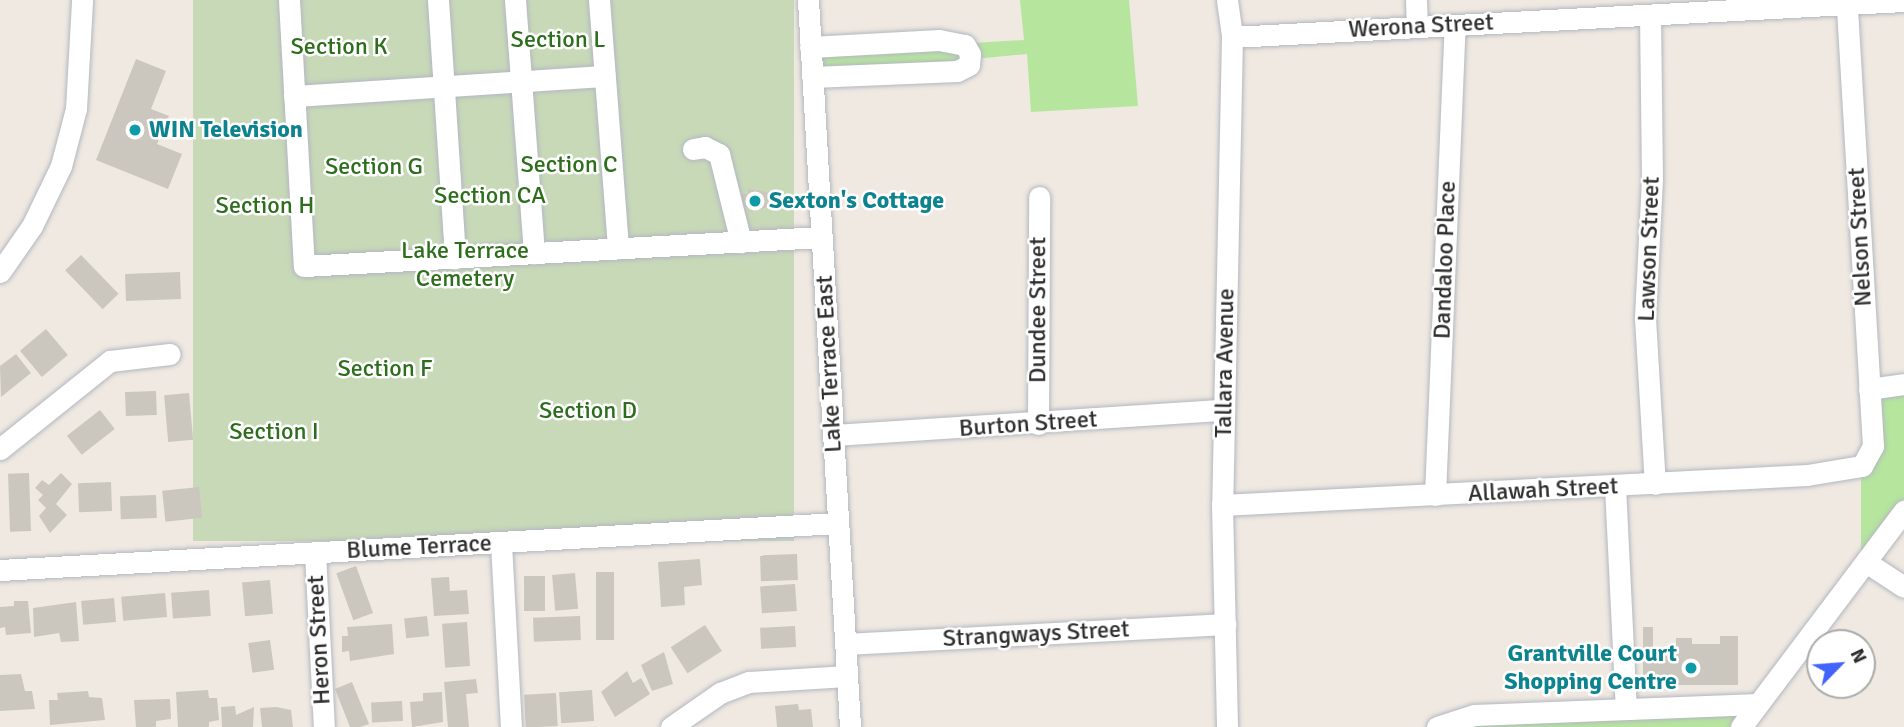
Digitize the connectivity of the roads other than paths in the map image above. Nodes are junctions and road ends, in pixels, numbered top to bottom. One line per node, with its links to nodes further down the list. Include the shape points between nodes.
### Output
1 (82, 0): 29 (street, via 76,109 61,166 32,226)
2 (289, 0): 21 (street)
3 (438, 0): 20 (street)
4 (514, 0): 19 (street)
5 (599, 0): 17 (street)
6 (807, 0): 16 (street, Lake Terrace East)
7 (1227, 0): 15 (street, Tallara Avenue)
8 (1416, 0): 14 (street)
9 (1904, 1): 10 (street, Werona Street)
10 (1847, 4): 12 (street, Werona Street); 32 (street, Nelson Street)
11 (1616, 7): 12 (street, Werona Street); 13 (street, Werona Street)
12 (1650, 15): 38 (street, Lawson Street, via 1652,179 1645,318)
13 (1455, 25): 14 (street, Werona Street); 40 (street, Dandaloo Place)
14 (1417, 27): 15 (street, Werona Street)
15 (1231, 37): 33 (street, Tallara Avenue)
16 (810, 47): 18 (street, Lake Terrace East); 18 (street, via 939,40 965,45 970,54 969,65 957,71)
17 (604, 76): 19 (street); 26 (street)
18 (812, 77): 24 (street, Lake Terrace East)
19 (521, 82): 20 (street); 27 (street)
20 (444, 86): 21 (street); 28 (street)
21 (294, 96): 28 (street, via 304,266)
22 (693, 149): 25 (street, via 705,147 719,154)
23 (1039, 197): 34 (street, Dundee Street)
24 (821, 237): 25 (street); 35 (street, Lake Terrace East)
25 (741, 242): 26 (street)
26 (618, 248): 27 (street)
27 (534, 253): 28 (street)
28 (455, 258)
29 (0, 272)
30 (170, 354): 36 (street, via 110,361)
31 (1904, 384): 32 (street)
32 (1869, 389): 37 (street, Nelson Street, via 1873,446)
33 (1224, 410): 34 (street, Burton Street); 41 (street, Tallara Avenue)
34 (1038, 424): 35 (street, Burton Street)
35 (833, 436): 43 (street, Lake Terrace East)
36 (0, 449)
37 (1862, 467): 38 (street, Allawah Street, via 1841,473)
38 (1655, 484): 39 (street, Allawah Street)
39 (1615, 486): 40 (street, Allawah Street); 53 (street)
40 (1435, 495): 41 (street, Allawah Street)
41 (1222, 505): 49 (street, Tallara Avenue)
42 (1904, 511): 46 (street)
43 (838, 523): 44 (street, Blume Terrace); 50 (street, Lake Terrace East)
44 (501, 543): 45 (street, Blume Terrace); 55 (street)
45 (315, 552): 47 (street, Blume Terrace); 54 (street, Heron Street)
46 (1866, 562): 48 (street); 52 (street)
47 (0, 570)
48 (1904, 587)
49 (1225, 624): 50 (street, Strangways Street); 58 (street, Tallara Avenue)
50 (846, 645): 51 (street, Lake Terrace East)
51 (847, 676): 56 (street, via 749,682 720,693); 57 (street, Lake Terrace East)
52 (1758, 704): 53 (street); 60 (street)
53 (1626, 708): 59 (street, via 1474,715)
54 (324, 727)
55 (511, 727)
56 (671, 727)
57 (850, 727)
58 (1227, 727)
59 (1437, 727)
60 (1741, 727)

